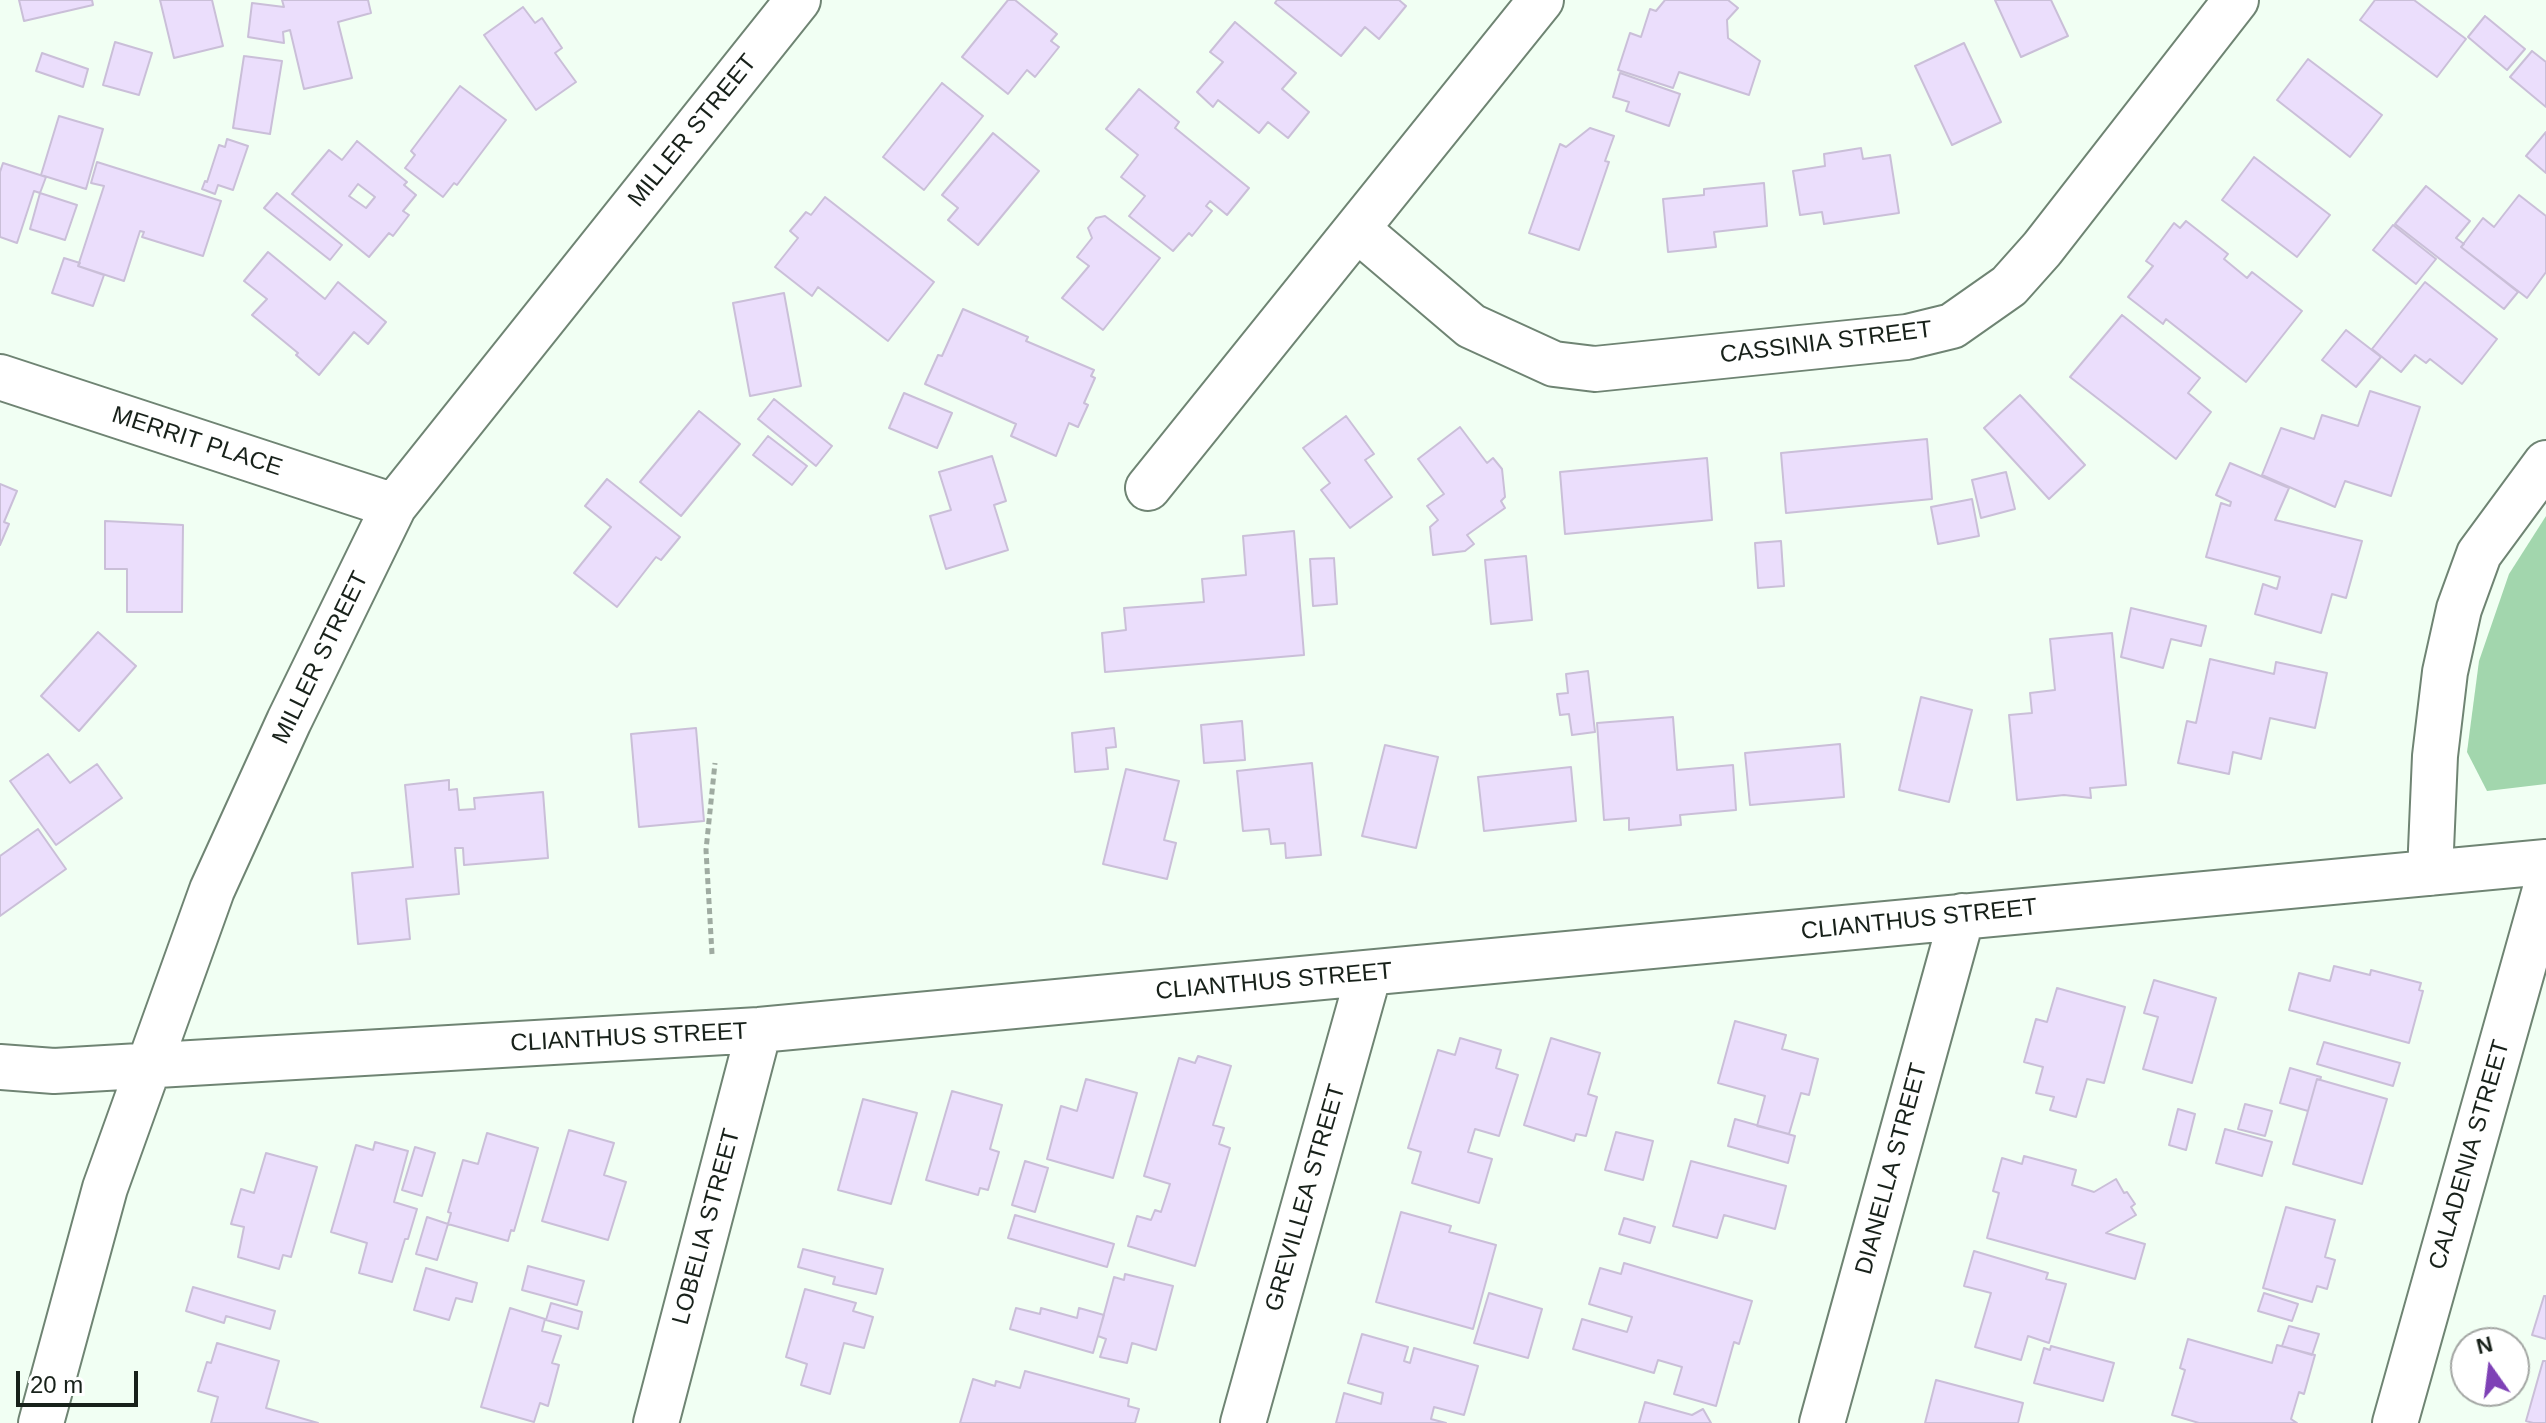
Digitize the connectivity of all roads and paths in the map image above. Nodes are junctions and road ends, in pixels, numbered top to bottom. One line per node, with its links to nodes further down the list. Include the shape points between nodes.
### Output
1 (798, 0): 8 (street, MILLER STREET)
2 (1541, 0): 4 (street)
3 (2236, 0): 4 (street, CASSINIA STREET, via 2042,249 2009,286 1952,326 1907,337 1595,369 1554,364 1471,326)
4 (1357, 229): 7 (street)
5 (0, 377): 8 (street, MERRIT PLACE)
6 (2546, 463): 11 (street, via 2479,554 2459,609 2435,756)
7 (1148, 488)
8 (394, 506): 17 (street, MILLER STREET, via 212,890)
9 (715, 763): 14 (path, via 706,850)
10 (2546, 862): 11 (street, CLIANTHUS STREET)
11 (2430, 873): 13 (street, CLIANTHUS STREET)
12 (2546, 886): 23 (street, CALADENIA STREET)
13 (1962, 916): 15 (street, CLIANTHUS STREET); 22 (street, DIANELLA STREET)
14 (712, 954)
15 (1369, 973): 16 (street, CLIANTHUS STREET); 21 (street, GREVILLEA STREET)
16 (759, 1030): 17 (street, CLIANTHUS STREET); 20 (street, LOBELIA STREET)
17 (149, 1065): 18 (street, CLIANTHUS STREET, via 54,1071); 19 (street, MILLER STREET, via 105,1188)
18 (0, 1067)
19 (41, 1423)
20 (656, 1423)
21 (1243, 1423)
22 (1822, 1423)
23 (2395, 1423)

